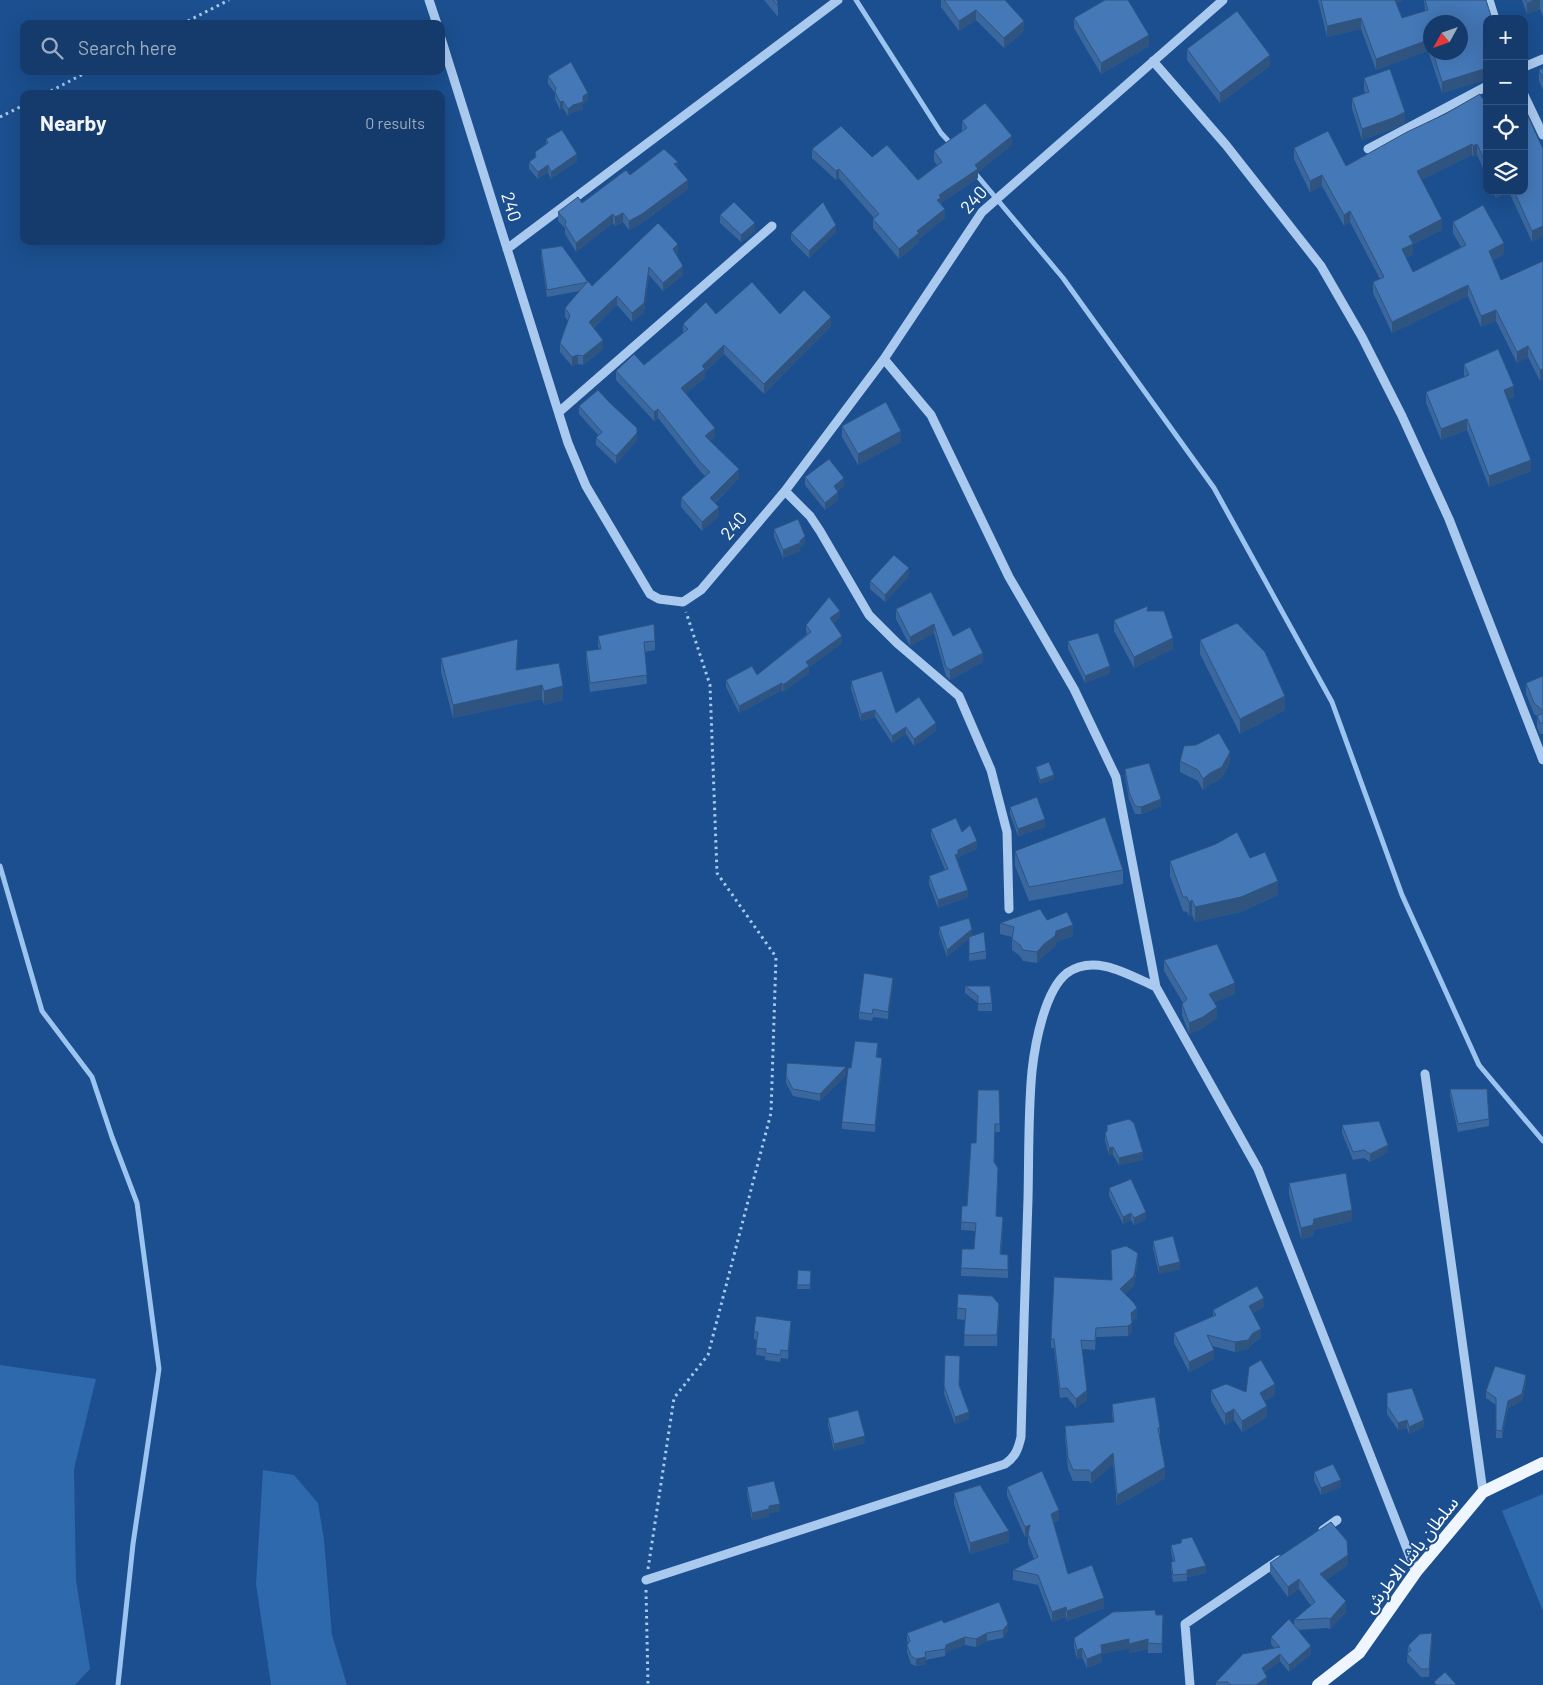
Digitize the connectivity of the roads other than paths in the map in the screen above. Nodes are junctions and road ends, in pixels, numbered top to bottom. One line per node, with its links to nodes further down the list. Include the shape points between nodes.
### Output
1 (429, 0): 6 (street)
2 (838, 0): 16 (street)
3 (1223, 0): 9 (street, 240)
4 (1489, 0): 5 (street)
5 (1494, 15)
6 (436, 20)
7 (445, 51): 16 (street, 240)
8 (1543, 60): 10 (street)
9 (1153, 61): 17 (street, 240, via 982,212); 20 (street, via 1226,144 1321,266 1362,337 1449,518)
10 (1528, 66)
11 (1483, 88): 14 (street)
12 (1528, 103): 13 (street)
13 (1543, 135)
14 (1368, 149)
15 (772, 226): 18 (street)
16 (507, 249): 18 (street, 240)
17 (884, 359): 19 (street, 240); 22 (street, via 931,415 1009,577 1074,689 1116,777)
18 (559, 412): 19 (street, 240, via 586,486 650,594 659,599 682,602 701,590)
19 (785, 491): 21 (street, via 810,516 869,615 959,696 991,770 1007,832)
20 (1543, 760)
21 (1009, 909)
22 (1156, 987): 29 (street, via 1258,1170); 30 (street, via 1098,964 1081,967 1067,974 1054,988 1044,1009 1032,1070 1021,1437 1018,1451 1012,1459 1005,1464)
23 (1425, 1074): 25 (street)
24 (1543, 1463): 25 (main road, سلطان باشا الاطرش)
25 (1482, 1492): 29 (main road, سلطان باشا الاطرش)
26 (1337, 1520): 27 (street)
27 (1313, 1537)
28 (1289, 1553): 31 (street, via 1185,1624)
29 (1416, 1572): 32 (main road, سلطان باشا الاطرش, via 1359,1653)
30 (646, 1580)
31 (1190, 1685)
32 (1318, 1685)

